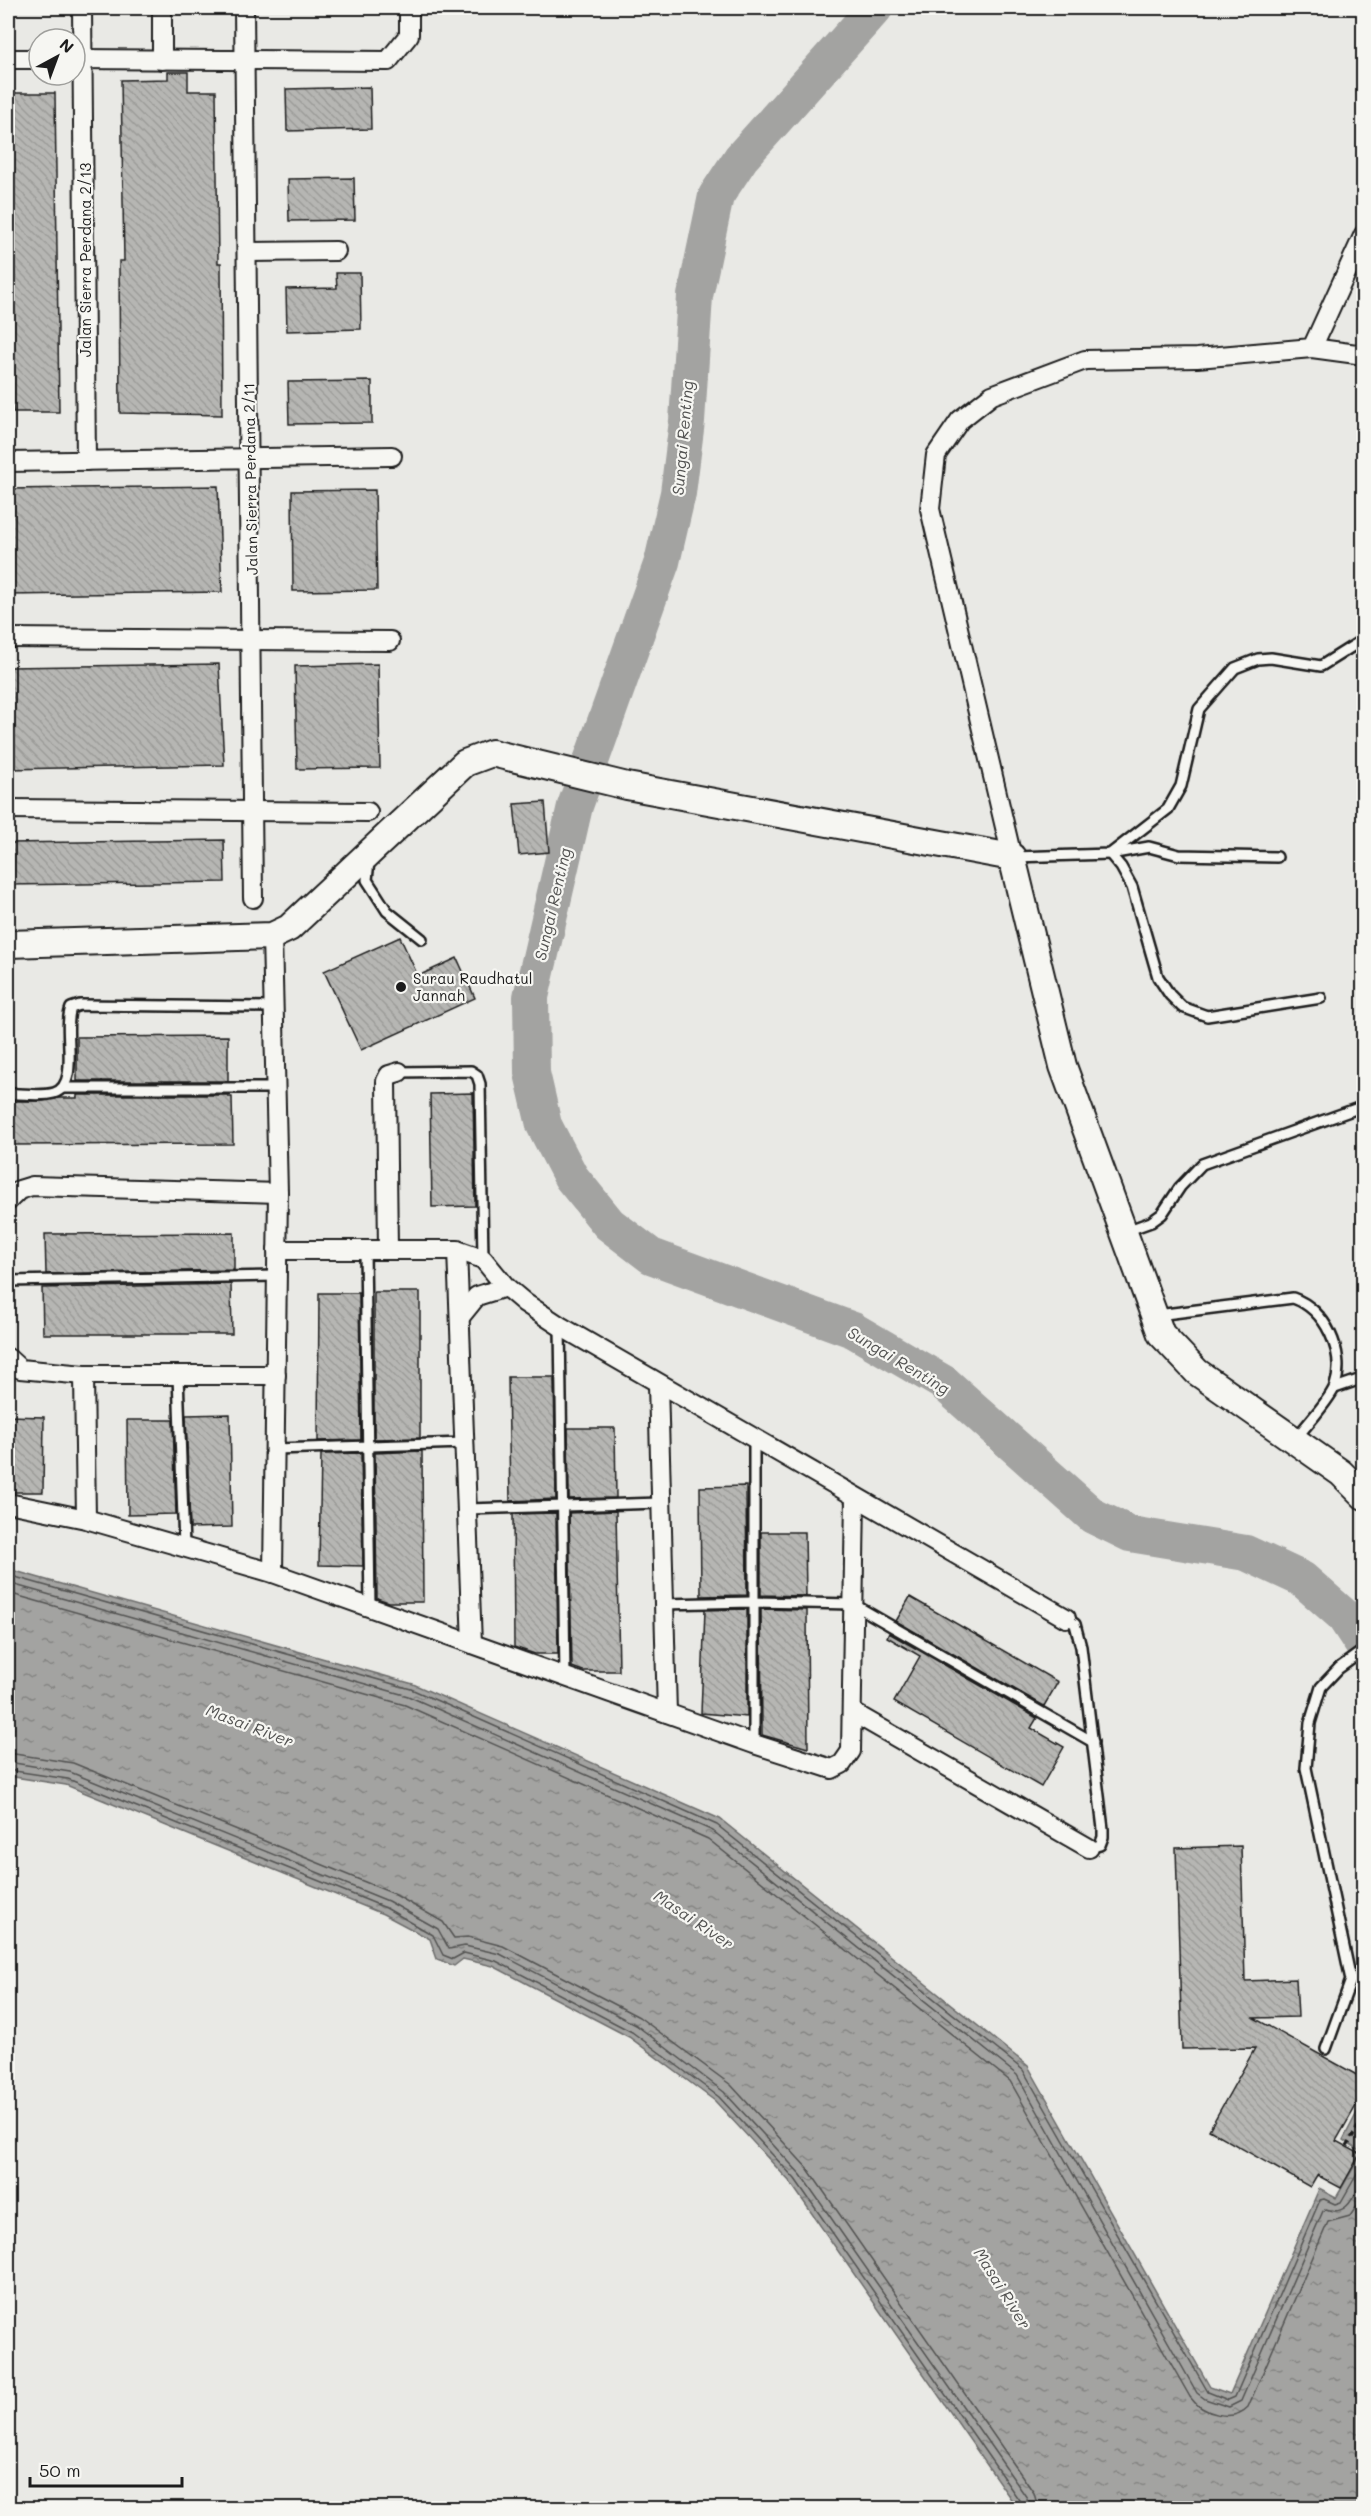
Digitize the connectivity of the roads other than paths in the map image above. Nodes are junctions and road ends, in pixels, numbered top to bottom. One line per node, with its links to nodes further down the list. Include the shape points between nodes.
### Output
1 (82, 8): 5 (street, Jalan Sierra Perdana 2/13)
2 (162, 8): 9 (street)
3 (244, 8): 10 (street, Jalan Sierra Perdana 2/11)
4 (409, 8): 10 (street, via 409,35 388,61)
5 (81, 27)
6 (87, 59): 9 (street)
7 (8, 60): 8 (street)
8 (27, 60)
9 (162, 60): 10 (street)
10 (246, 61): 14 (street, Jalan Sierra Perdana 2/11)
11 (79, 87): 19 (street, Jalan Sierra Perdana 2/13)
12 (1364, 234): 15 (street)
13 (336, 251): 14 (street)
14 (248, 252): 18 (street, Jalan Sierra Perdana 2/11)
15 (1312, 348): 16 (street); 30 (street, via 1197,358 1085,360 992,395 960,420 936,455 930,509)
16 (1364, 355)
17 (392, 456): 18 (street)
18 (249, 458): 19 (street); 23 (street, Jalan Sierra Perdana 2/11)
19 (86, 461): 20 (street)
20 (8, 462)
21 (8, 638): 23 (street)
22 (1364, 639): 29 (lane, via 1321,666 1271,658 1235,668 1199,709 1181,786 1168,808)
23 (251, 640): 24 (street); 26 (street, Jalan Sierra Perdana 2/11)
24 (390, 641)
25 (8, 809): 26 (street)
26 (253, 811): 27 (street); 32 (street, Jalan Sierra Perdana 2/11)
27 (368, 812)
28 (369, 853): 30 (street, via 465,763 492,753 627,786); 33 (street, via 289,928); 34 (lane, via 367,880 387,911)
29 (1110, 854): 30 (lane); 31 (lane, via 1149,847 1179,855); 36 (lane, via 1132,887 1158,977 1182,1007 1208,1016)
30 (1012, 857): 45 (street, via 1063,1066)
31 (1277, 857)
32 (253, 898)
33 (272, 936): 35 (street); 37 (street)
34 (422, 939)
35 (8, 944)
36 (1322, 998)
37 (273, 1008): 39 (lane, via 71,1008 67,1018 69,1077); 40 (street)
38 (399, 1072): 48 (street, via 389,1075 386,1081); 50 (lane, via 471,1071 477,1075)
39 (63, 1088): 40 (lane); 41 (lane, via 53,1093)
40 (276, 1088): 43 (street)
41 (8, 1094)
42 (1361, 1107): 45 (lane, via 1202,1164 1179,1187 1162,1214)
43 (279, 1193): 44 (street, via 32,1186); 46 (street)
44 (8, 1198)
45 (1124, 1232): 54 (street)
46 (278, 1250): 47 (street); 51 (street)
47 (365, 1250): 48 (street); 67 (lane)
48 (388, 1250): 49 (street)
49 (458, 1250): 50 (street); 55 (street)
50 (483, 1259): 53 (street)
51 (277, 1276): 52 (lane); 59 (street)
52 (8, 1281)
53 (506, 1287): 55 (street, via 477,1296); 56 (street)
54 (1154, 1316): 63 (lane, via 1293,1298 1305,1302 1318,1312 1327,1327 1339,1368); 65 (street, via 1161,1334 1197,1372)
55 (460, 1317): 66 (street)
56 (560, 1326): 62 (street); 73 (lane)
57 (8, 1360): 60 (street, via 20,1369)
58 (178, 1375): 59 (street); 60 (street); 76 (lane)
59 (276, 1375): 68 (street)
60 (84, 1376): 75 (street)
61 (1364, 1378): 63 (lane)
62 (658, 1384): 64 (street); 72 (street)
63 (1335, 1388): 65 (lane)
64 (754, 1440): 70 (street); 78 (lane)
65 (1294, 1441): 69 (street, via 1341,1473)
66 (465, 1443): 67 (lane); 74 (street)
67 (368, 1446): 68 (lane); 81 (lane)
68 (275, 1449): 77 (street)
69 (1364, 1496)
70 (855, 1497): 80 (street); 82 (street)
71 (8, 1503): 75 (street)
72 (660, 1503): 73 (lane); 79 (street)
73 (563, 1506): 74 (lane); 85 (lane)
74 (467, 1509): 83 (street)
75 (86, 1519): 76 (street)
76 (184, 1547): 77 (street)
77 (273, 1574): 81 (street)
78 (752, 1602): 79 (lane); 80 (lane); 89 (lane)
79 (663, 1604): 86 (street)
80 (853, 1604): 87 (street); 88 (lane)
81 (370, 1608): 83 (street)
82 (1066, 1618): 88 (lane, via 1074,1624 1081,1647)
83 (472, 1644): 85 (street)
84 (1364, 1650): 91 (lane, via 1321,1687 1310,1723 1306,1768 1351,1980)
85 (565, 1677): 86 (street)
86 (667, 1713): 89 (street)
87 (854, 1713): 89 (street, via 851,1751 842,1764 832,1769); 90 (street)
88 (1093, 1742): 90 (lane, via 1103,1837 1100,1845)
89 (754, 1744)
90 (1089, 1848)
91 (1326, 2049)

